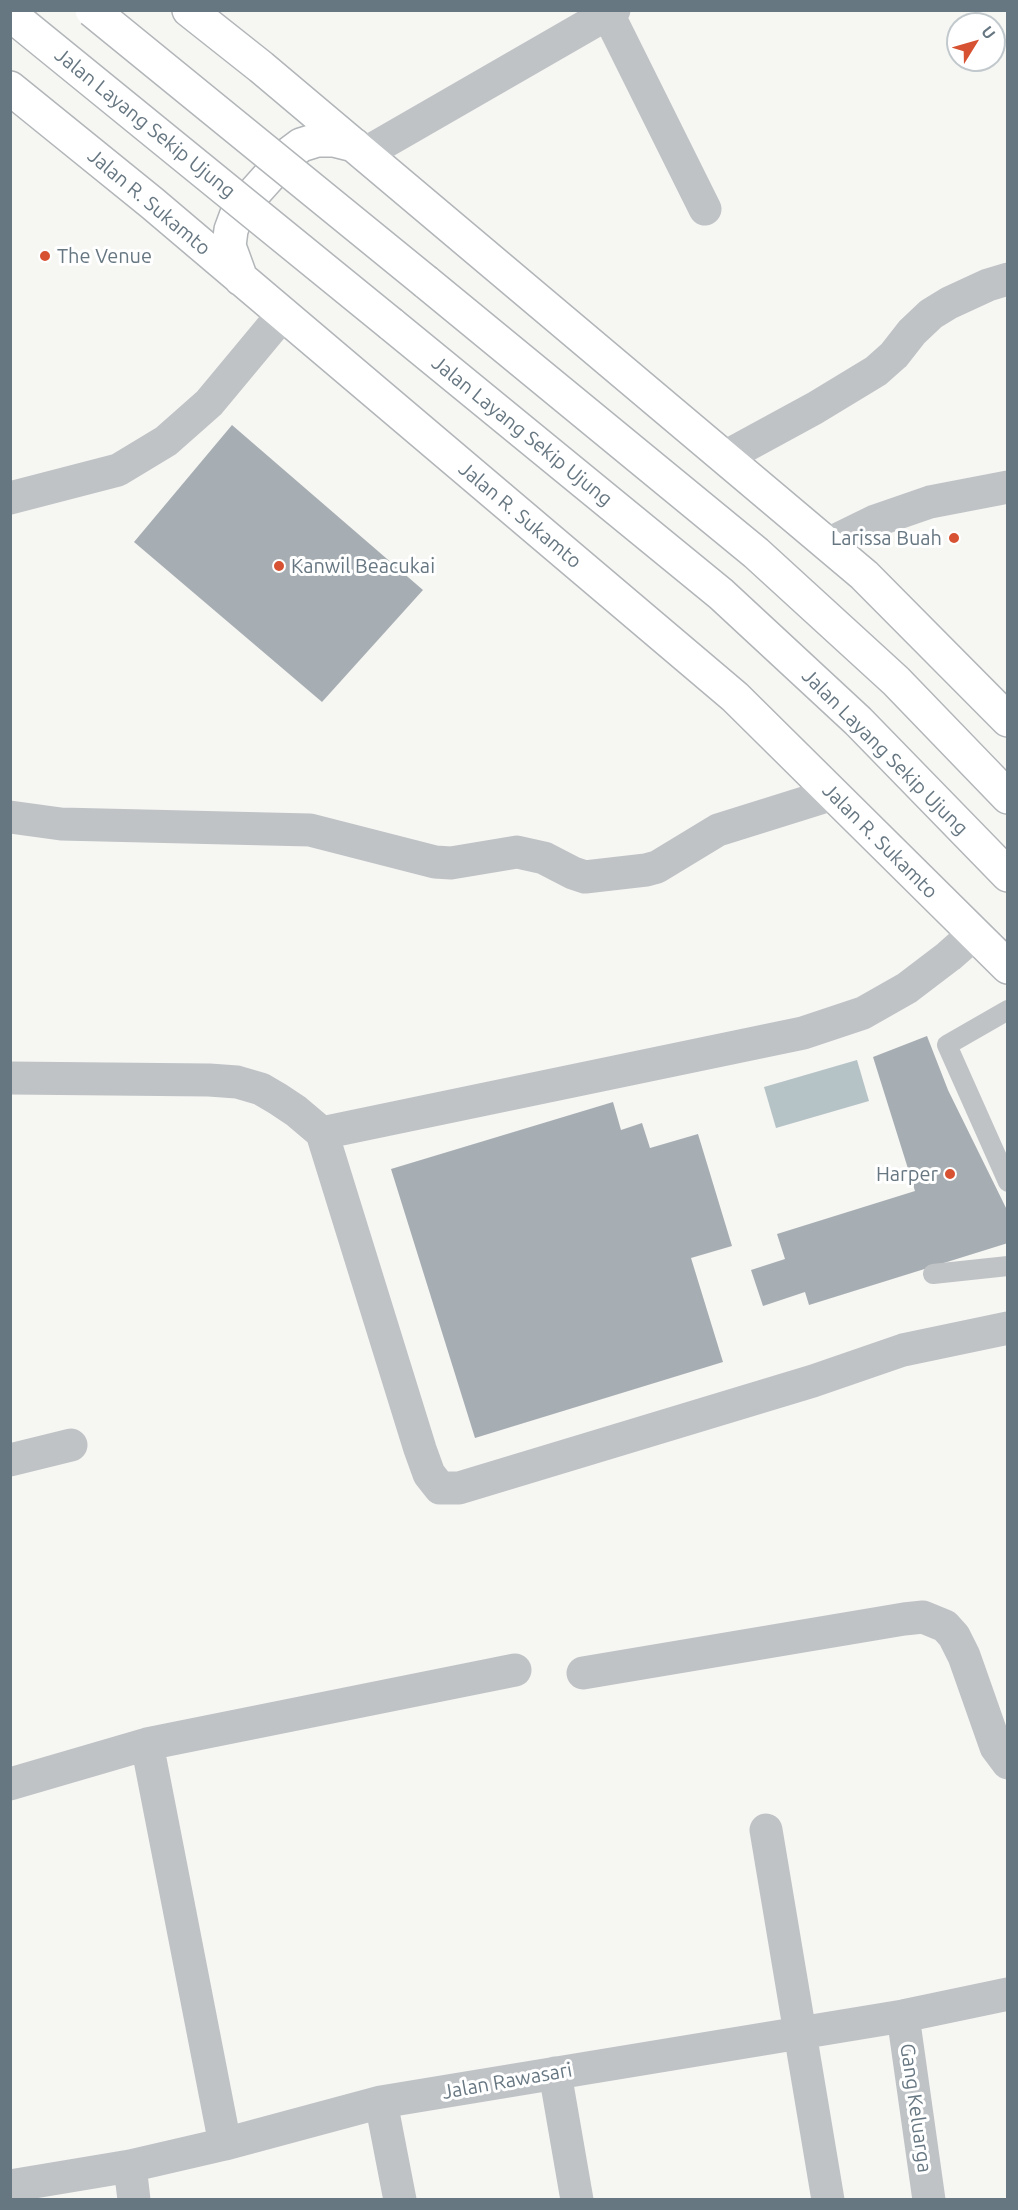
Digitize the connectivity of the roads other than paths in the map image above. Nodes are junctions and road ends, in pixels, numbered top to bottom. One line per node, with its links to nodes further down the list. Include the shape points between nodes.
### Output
1 (92, 10): 17 (highway, bridge, via 756,553 896,681)
2 (189, 10): 6 (highway)
3 (611, 12): 6 (street); 7 (street)
4 (10, 14): 19 (highway, Jalan Layang Sekip Ujung, bridge, via 721,594 858,721)
5 (10, 88): 8 (highway, Jalan R. Sukamto)
6 (359, 149): 8 (highway, via 334,140 317,141 301,145 289,154 238,212 231,230 229,246); 11 (highway)
7 (705, 209)
8 (241, 279): 10 (highway, Jalan R. Sukamto)
9 (1008, 279): 11 (street, via 931,314 876,371)
10 (283, 314): 13 (street, via 209,403 166,441 118,470); 16 (highway, Jalan R. Sukamto, via 735,697)
11 (725, 457): 14 (highway)
12 (1008, 487): 14 (street, via 930,502 875,521)
13 (10, 498)
14 (828, 544): 15 (highway, via 864,575)
15 (1008, 720)
16 (833, 794): 18 (street, via 718,830 657,867 585,877 544,858 517,852 435,862 310,830 61,824); 20 (highway, Jalan R. Sukamto)
17 (1008, 797)
18 (10, 817)
19 (1008, 875)
20 (974, 934): 21 (highway, Jalan R. Sukamto); 24 (street, via 907,988 864,1012 803,1033)
21 (1008, 967)
22 (1008, 1010): 25 (lane, via 947,1045)
23 (10, 1078): 24 (street, via 237,1082 278,1099)
24 (322, 1133): 28 (street, via 420,1449 429,1474 440,1488 459,1488 903,1350)
25 (1008, 1182)
26 (1008, 1266): 27 (lane)
27 (933, 1274)
28 (1008, 1328)
29 (71, 1445): 30 (street)
30 (10, 1460)
31 (515, 1670): 33 (street)
32 (583, 1673): 34 (street, via 923,1617 945,1626 954,1636 996,1747)
33 (147, 1744): 35 (street); 42 (street)
34 (1008, 1763)
35 (10, 1784)
36 (766, 1830): 39 (street)
37 (1008, 1994): 38 (street, Jalan Rawasari)
38 (903, 2016): 39 (street, Jalan Rawasari); 49 (street, Gang Keluarga)
39 (801, 2032): 40 (street, Jalan Rawasari); 48 (street)
40 (555, 2073): 41 (street, Jalan Rawasari); 47 (street)
41 (381, 2102): 42 (street, Jalan Rawasari); 46 (street)
42 (225, 2144): 43 (street, Jalan Rawasari)
43 (130, 2166): 44 (street, Jalan Rawasari); 45 (street)
44 (10, 2186)
45 (134, 2199)
46 (400, 2199)
47 (577, 2199)
48 (828, 2199)
49 (929, 2199)

